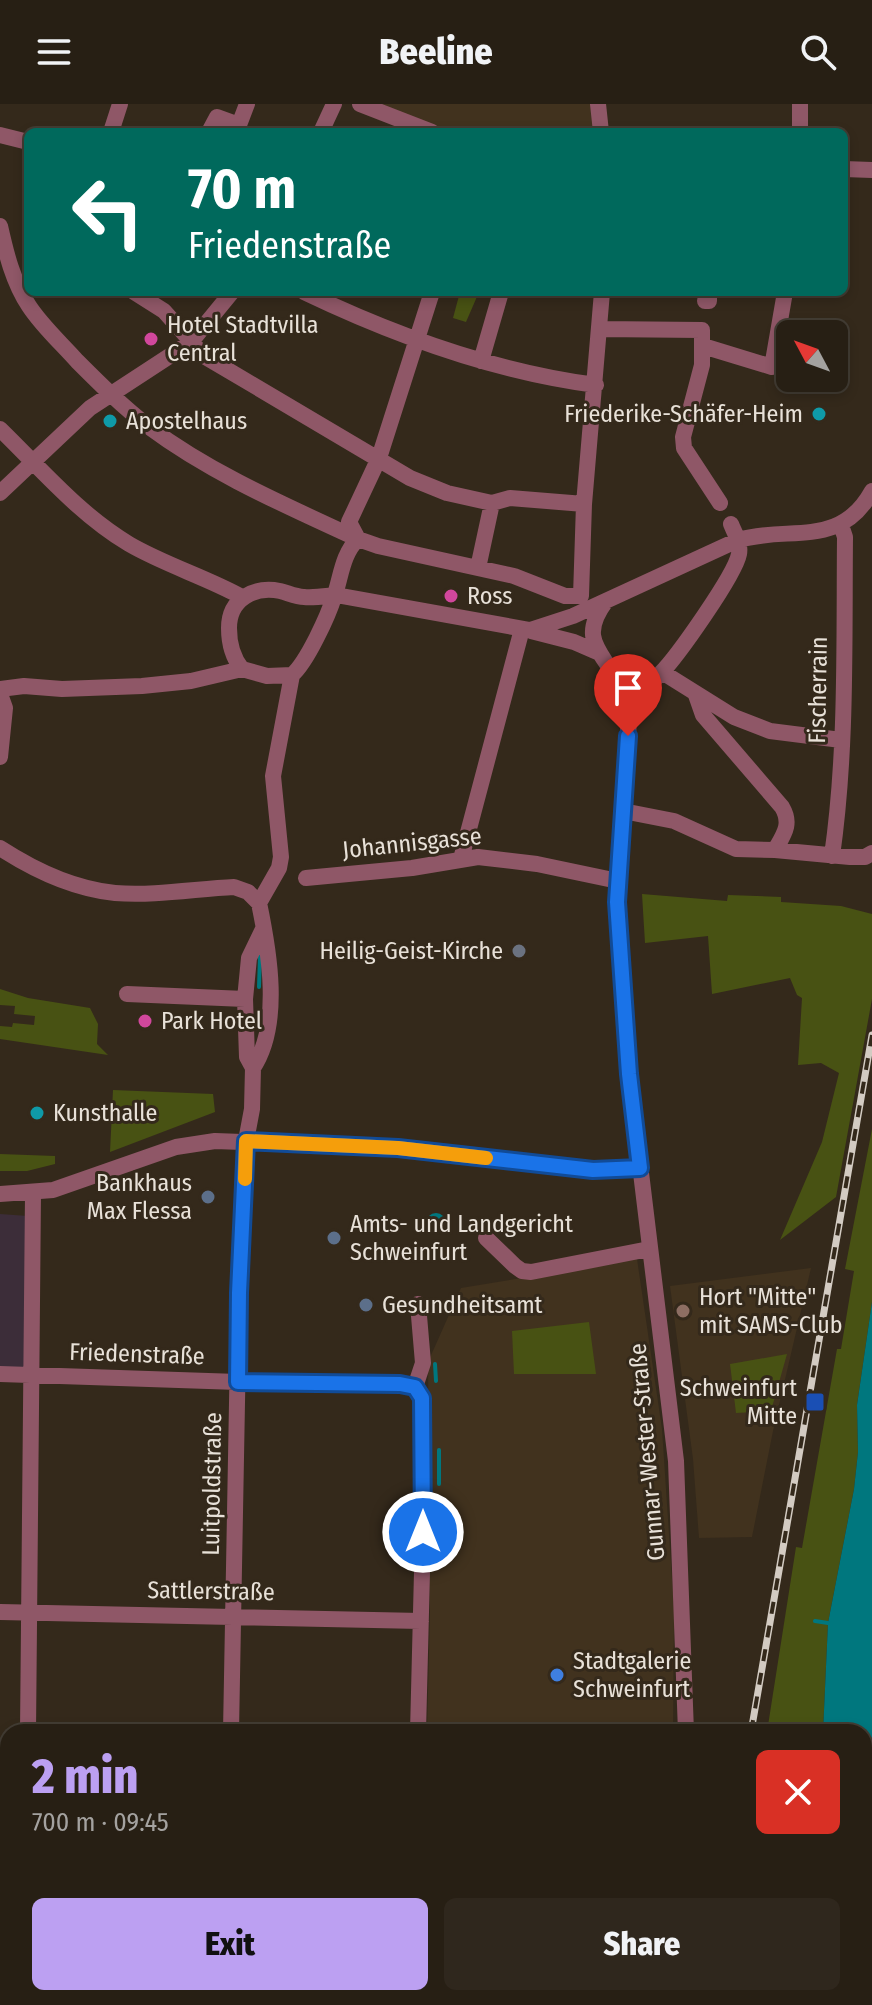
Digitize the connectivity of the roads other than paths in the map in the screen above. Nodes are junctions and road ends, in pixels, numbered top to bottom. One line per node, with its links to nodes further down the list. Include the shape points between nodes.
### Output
1 (120, 104): 7 (street)
2 (247, 104): 8 (street, via 239,125 217,117)
3 (334, 104): 9 (street)
4 (360, 104): 10 (street)
5 (598, 104): 11 (street)
6 (800, 104): 12 (street)
7 (112, 128)
8 (211, 128)
9 (323, 128)
10 (422, 128)
11 (601, 128)
12 (800, 128)
13 (0, 135): 14 (street)
14 (24, 141)
15 (848, 169): 16 (street)
16 (872, 170)
17 (0, 226): 18 (street, via 10,265)
18 (24, 285)
19 (26, 296): 33 (street, via 53,336)
20 (140, 296): 30 (street, via 164,311)
21 (229, 296): 30 (street)
22 (313, 296): 29 (street)
23 (431, 296): 29 (street)
24 (500, 296): 31 (street)
25 (602, 296): 27 (street)
26 (784, 296): 28 (street, via 772,367)
27 (599, 329): 28 (street); 32 (street)
28 (703, 338): 40 (street, via 684,448)
29 (419, 339): 31 (street); 35 (street)
30 (191, 342): 33 (street); 35 (street, via 204,356)
31 (481, 361): 32 (street)
32 (596, 385): 41 (street)
33 (109, 394): 36 (street); 44 (street, via 182,449)
34 (0, 429): 36 (street)
35 (379, 458): 39 (street, via 447,493); 44 (street, via 349,522)
36 (32, 463): 38 (street); 47 (street, via 83,511 132,546)
37 (872, 491): 42 (street)
38 (0, 493)
39 (492, 503): 41 (street, via 510,498); 45 (street)
40 (720, 503)
41 (584, 504): 49 (street)
42 (841, 525): 43 (street, via 819,531); 60 (street, Fischerrain)
43 (734, 532): 50 (street); 55 (street, via 738,557 733,569)
44 (358, 539): 45 (street); 46 (street, via 336,584)
45 (478, 568): 49 (street)
46 (336, 595): 48 (street); 51 (street); 52 (street)
47 (242, 597): 48 (street, via 277,590); 54 (street, via 234,606 229,635)
48 (303, 597): 52 (street, via 313,611)
49 (576, 601): 50 (street); 51 (street)
50 (606, 601): 53 (street, via 595,621)
51 (526, 630): 53 (street); 67 (street)
52 (315, 637): 56 (street, via 302,667)
53 (597, 652): 59 (street, via 620,685)
54 (242, 669): 56 (street); 57 (street, via 142,686 24,686)
55 (662, 672): 58 (street); 59 (street, via 636,694)
56 (292, 675): 70 (street, via 273,776 281,857)
57 (0, 692): 61 (street, via 5,708)
58 (696, 695): 60 (street, via 770,731); 64 (street, via 703,715 788,818)
59 (628, 714): 62 (street, Gunnar-Wester-Straße)
60 (841, 740): 66 (street, Fischerrain)
61 (0, 757)
62 (623, 811): 64 (street, via 674,821 736,849); 69 (street, Gunnar-Wester-Straße)
63 (0, 848): 70 (street, via 57,878 93,889 137,893 234,887)
64 (775, 850): 66 (street)
65 (872, 853): 66 (street)
66 (832, 856)
67 (461, 859): 68 (street, Johannisgasse); 69 (street, Johannisgasse, via 503,859)
68 (306, 878)
69 (618, 881): 76 (street, Gunnar-Wester-Straße)
70 (259, 903): 71 (street)
71 (263, 929): 73 (street, via 249,958); 74 (street, via 270,956 268,1015 262,1053)
72 (127, 994): 73 (street)
73 (245, 999): 74 (street, via 247,1057)
74 (253, 1068): 75 (street, Luitpoldstraße)
75 (246, 1141): 76 (street, via 398,1148 593,1170); 78 (street, via 176,1147); 84 (street, Luitpoldstraße)
76 (640, 1168): 80 (street, Gunnar-Wester-Straße)
77 (0, 1194): 78 (street)
78 (33, 1194): 83 (street)
79 (486, 1238): 80 (street, via 522,1271 531,1272)
80 (649, 1249): 93 (street, Gunnar-Wester-Straße, via 676,1461)
81 (418, 1304): 85 (street, via 423,1363)
82 (0, 1374): 83 (street, Friedenstraße)
83 (31, 1374): 84 (street, Friedenstraße); 87 (street)
84 (238, 1382): 85 (street, Friedenstraße); 88 (street, Luitpoldstraße)
85 (415, 1387): 89 (street, via 422,1398)
86 (0, 1612): 87 (street, Sattlerstraße)
87 (30, 1612): 88 (street, Sattlerstraße); 90 (street)
88 (233, 1615): 89 (street, Sattlerstraße); 91 (street, Luitpoldstraße)
89 (421, 1621): 92 (street)
90 (28, 1724)
91 (231, 1724)
92 (418, 1724)
93 (686, 1724)

